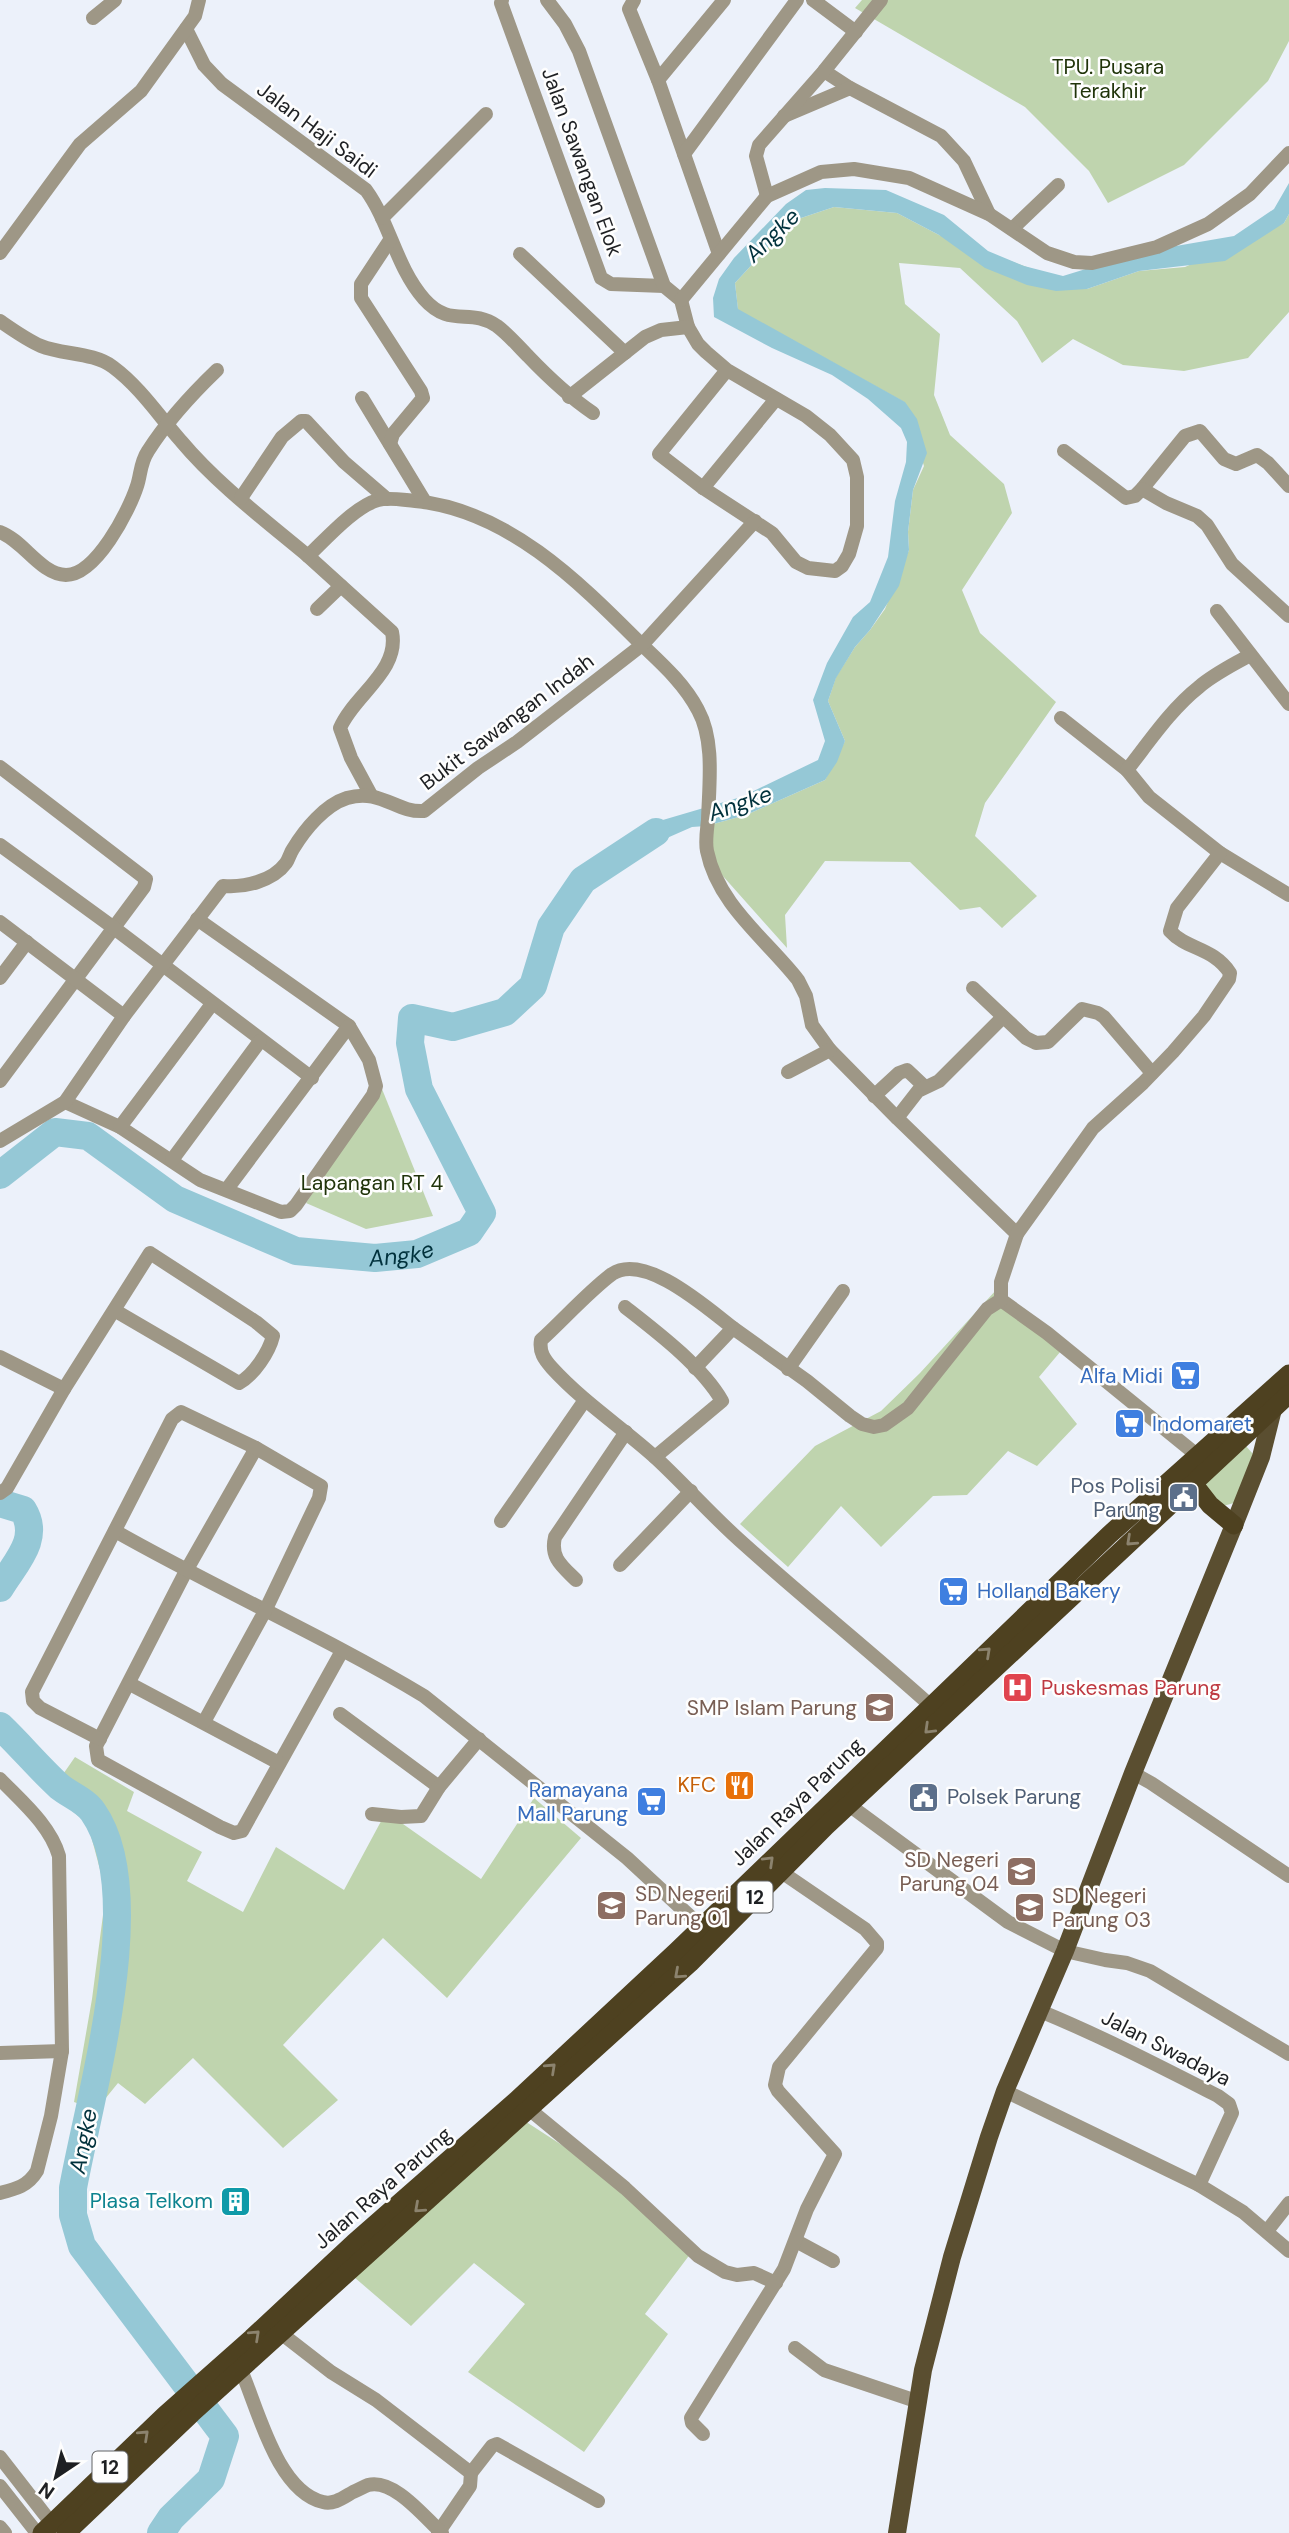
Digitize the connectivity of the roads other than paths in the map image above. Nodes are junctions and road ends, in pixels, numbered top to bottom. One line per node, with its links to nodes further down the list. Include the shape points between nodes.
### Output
1 (115, 0): 10 (street)
2 (200, 0): 11 (street)
3 (502, 0): 29 (street, Jalan Sawangan Elok, via 601,278 611,284)
4 (547, 0): 29 (street, Jalan Sawangan Elok, via 579,51)
5 (724, 0): 14 (street)
6 (797, 0): 19 (street)
7 (813, 0): 12 (street)
8 (881, 0): 12 (street)
9 (628, 3): 14 (street)
10 (93, 18)
11 (186, 29): 23 (street, Jalan Haji Saidi, via 204,65 222,84 366,190); 26 (street, via 141,91 80,144)
12 (856, 32): 13 (street)
13 (824, 71): 15 (street); 17 (street)
14 (658, 80): 19 (street)
15 (850, 88): 17 (street); 22 (street, via 941,136 964,161)
16 (486, 114): 23 (street)
17 (785, 116): 21 (street, via 763,139 756,156)
18 (1289, 153): 24 (street, via 1250,194 1208,224 1157,247 1092,264 1074,262 1047,253)
19 (684, 154): 28 (street)
20 (1058, 185): 24 (street)
21 (767, 196): 22 (street, via 821,172 854,169 909,178); 28 (street)
22 (989, 214): 24 (street)
23 (382, 218): 25 (street, Jalan Haji Saidi)
24 (1012, 229)
25 (390, 240): 36 (street, Jalan Haji Saidi, via 422,297 446,316 482,318 499,327); 41 (street, via 361,284 361,298 423,398)
26 (0, 253)
27 (520, 254): 33 (street)
28 (719, 254): 30 (street)
29 (664, 286): 30 (street)
30 (681, 300): 32 (street)
31 (0, 321): 40 (street, via 42,346 108,363)
32 (688, 327): 33 (street, via 661,330); 35 (street, via 698,344)
33 (625, 353): 36 (street)
34 (217, 370): 40 (street)
35 (727, 370): 38 (street); 44 (street, via 659,452)
36 (569, 397): 39 (street)
37 (362, 398): 41 (street)
38 (776, 399): 44 (street); 49 (street, via 830,435 853,460 857,526 842,566 822,571 796,562 772,533)
39 (593, 413)
40 (167, 423): 46 (street); 50 (street, via 142,461 126,510 100,554 85,569 57,573)
41 (390, 444): 48 (street)
42 (1064, 451): 45 (street, via 1126,498)
43 (1289, 486): 45 (street, via 1257,455 1236,464 1224,458 1200,431 1185,436)
44 (703, 488): 49 (street)
45 (1142, 489): 55 (street, via 1197,516 1231,564)
46 (241, 498): 47 (street, via 282,437 306,421); 51 (street)
47 (387, 499): 48 (street); 51 (street, via 360,510)
48 (425, 502): 56 (street, via 475,514 505,530 578,583)
49 (755, 521): 56 (street, Bukit Sawangan Indah)
50 (0, 533)
51 (308, 556): 52 (street)
52 (341, 586): 53 (street); 62 (street, via 392,632 394,643 390,662 340,728)
53 (317, 609)
54 (1217, 611): 57 (street)
55 (1289, 616)
56 (642, 645): 62 (street, Bukit Sawangan Indah, via 425,811); 79 (street, via 674,676 700,713 709,739 706,848 718,885 798,980 812,1025)
57 (1250, 655): 58 (street); 61 (street, via 1196,688)
58 (1289, 704)
59 (1061, 718): 61 (street)
60 (0, 767): 68 (street, via 146,879)
61 (1127, 770): 64 (street, via 1157,803)
62 (371, 795): 66 (street, via 345,799 324,812 285,865 257,883 223,886)
63 (0, 845): 68 (street)
64 (1220, 853): 65 (street); 81 (street, via 1177,908 1170,931 1224,964 1229,979 1204,1017)
65 (1289, 895)
66 (197, 919): 70 (street); 77 (street)
67 (0, 922): 69 (street)
68 (114, 928): 70 (street); 72 (street)
69 (27, 942): 71 (street); 72 (street)
70 (162, 966): 74 (street); 75 (street)
71 (0, 978)
72 (76, 981): 75 (street); 83 (street)
73 (973, 988): 76 (street)
74 (212, 1004): 78 (street); 88 (street)
75 (124, 1016): 86 (street)
76 (1003, 1017): 81 (street, via 1036,1043 1048,1042 1082,1009 1098,1013); 84 (street, via 939,1081)
77 (349, 1026): 82 (street); 91 (street, via 366,1054 376,1086 296,1205 281,1212)
78 (260, 1041): 82 (street); 90 (street)
79 (830, 1050): 80 (street); 85 (street)
80 (788, 1072)
81 (1153, 1073): 92 (street, via 1093,1128)
82 (312, 1078): 91 (street)
83 (0, 1081)
84 (925, 1087): 85 (street, via 907,1070); 87 (street)
85 (874, 1096): 87 (street)
86 (65, 1102): 88 (street); 89 (street)
87 (897, 1118): 92 (street)
88 (120, 1127): 90 (street)
89 (1, 1139)
90 (172, 1160): 91 (street, via 201,1180)
91 (227, 1189)
92 (1017, 1234): 94 (street, via 1001,1282)
93 (843, 1291): 100 (street)
94 (1001, 1300): 100 (street, via 987,1309 908,1408 884,1425 874,1427 856,1420); 108 (street)
95 (625, 1307): 99 (street)
96 (114, 1310): 96 (street, via 150,1253 273,1336 270,1347 239,1383); 102 (street)
97 (733, 1328): 99 (street); 100 (street); 103 (street, via 656,1274 641,1270 614,1273 541,1340 541,1354)
98 (0, 1357): 102 (street)
99 (695, 1368): 107 (street, via 721,1403)
100 (788, 1369)
101 (1286, 1383): 104 (highway, Jalan Raya Parung / 12); 108 (highway, Jalan Raya Parung / 12)
102 (64, 1389): 111 (street)
103 (585, 1400): 105 (street); 112 (street)
104 (1273, 1408): 108 (highway, Jalan Raya Parung / 12); 113 (main road, via 1261,1457)
105 (626, 1432): 107 (street); 117 (street, via 555,1537 555,1559)
106 (256, 1448): 114 (street, via 181,1412 172,1419); 116 (street); 118 (street, via 321,1486)
107 (655, 1457): 110 (street)
108 (1203, 1460): 109 (highway, Jalan Raya Parung / 12)
109 (1187, 1476): 113 (highway); 120 (highway, Jalan Raya Parung / 12)
110 (691, 1491): 115 (street); 122 (street, via 742,1543)
111 (1, 1492)
112 (501, 1521)
113 (1234, 1525): 128 (main road)
114 (116, 1531): 116 (street); 125 (street, via 32,1692 40,1708)
115 (620, 1565)
116 (186, 1571): 118 (street); 121 (street)
117 (576, 1580)
118 (265, 1611): 119 (street); 124 (street)
119 (342, 1651): 126 (street, via 424,1696); 127 (street)
120 (969, 1679): 122 (highway, Jalan Raya Parung / 12); 131 (highway, Jalan Raya Parung / 12, one-way to 131)
121 (130, 1684): 124 (street); 125 (street)
122 (930, 1706): 135 (highway, Jalan Raya Parung / 12, one-way to 122)
123 (340, 1714): 130 (street)
124 (204, 1722): 127 (street)
125 (100, 1739): 127 (street, via 98,1760 234,1833 242,1831)
126 (479, 1739): 130 (street); 135 (street, via 627,1858)
127 (279, 1763)
128 (1133, 1773): 134 (street); 136 (main road)
129 (0, 1779): 138 (street, via 48,1830 59,1856)
130 (439, 1787): 132 (street, via 421,1816)
131 (849, 1805): 133 (highway, Jalan Raya Parung / 12); 136 (street, via 1008,1922)
132 (372, 1814)
133 (780, 1871): 135 (highway, Jalan Raya Parung / 12); 147 (street, via 877,1942 873,1955 775,2075 778,2091 835,2154)
134 (1289, 1876)
135 (707, 1933): 142 (highway, Jalan Raya Parung / 12, one-way to 142); 154 (highway, Jalan Raya Parung / 12, one-way to 135, via 354,2243)
136 (1065, 1951): 137 (main road); 140 (street, via 1150,1971)
137 (1040, 2011): 141 (main road); 143 (street, Jalan Swadaya, via 1124,2048 1229,2104 1232,2113)
138 (62, 2051): 139 (street); 144 (street, via 37,2171 23,2186)
139 (0, 2053)
140 (1289, 2054)
141 (1005, 2091): 143 (street); 155 (main road, via 942,2293)
142 (529, 2109): 150 (street, via 698,2256 725,2272 754,2273); 151 (highway, Jalan Raya Parung / 12, one-way to 151)
143 (1199, 2185): 146 (street)
144 (0, 2193)
145 (1289, 2203): 146 (street)
146 (1267, 2231): 148 (street)
147 (796, 2241): 149 (street); 150 (street)
148 (1289, 2251)
149 (833, 2261)
150 (776, 2283): 156 (street, via 691,2418)
151 (282, 2334): 153 (highway, Jalan Raya Parung / 12); 158 (street)
152 (794, 2348): 155 (street, via 824,2370)
153 (241, 2370): 154 (highway, Jalan Raya Parung / 12); 163 (street, via 290,2481 323,2502 333,2503 367,2485 382,2485)
154 (209, 2387): 162 (highway, Jalan Raya Parung / 12)
155 (919, 2402): 165 (main road)
156 (702, 2434)
157 (0, 2457): 162 (street)
158 (471, 2473): 160 (street, via 497,2444); 163 (street, via 470,2486)
159 (0, 2486): 162 (street)
160 (598, 2501)
161 (0, 2527): 164 (street)
162 (51, 2531)
163 (440, 2532)
164 (5, 2533)
165 (897, 2533)

